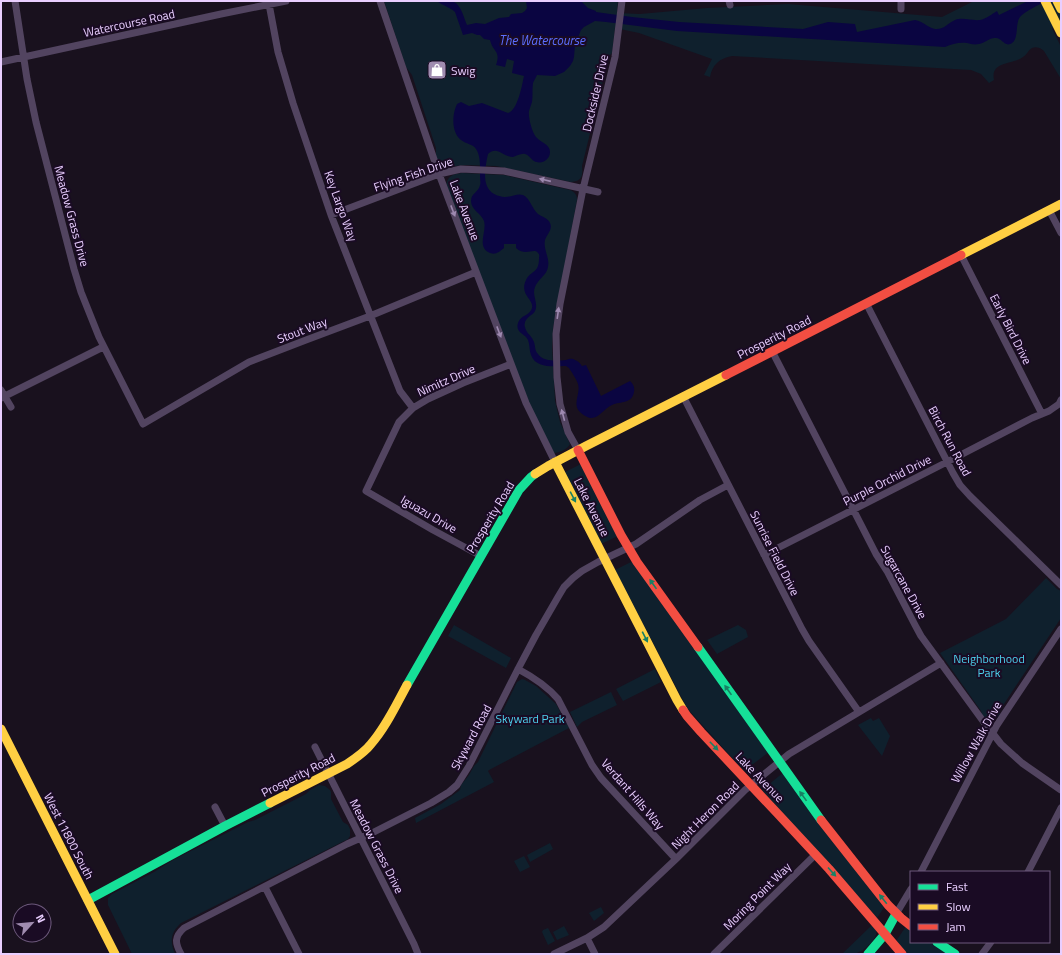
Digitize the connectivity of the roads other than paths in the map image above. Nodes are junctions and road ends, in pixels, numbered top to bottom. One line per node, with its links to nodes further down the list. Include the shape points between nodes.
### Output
1 (15, 1): 12 (street, Meadow Grass Drive)
2 (286, 1): 8 (street, Watercourse Road)
3 (380, 1): 14 (street, Lake Avenue)
4 (622, 1): 15 (street, Docksider Drive, via 614,63)
5 (901, 1): 9 (street)
6 (1045, 1): 11 (street)
7 (1057, 1): 10 (street)
8 (269, 4): 12 (street, Watercourse Road); 19 (street, Key Largo Way, via 278,52 293,104)
9 (901, 9)
10 (1061, 9)
11 (1059, 29)
12 (24, 58): 13 (street, Watercourse Road); 25 (street, Meadow Grass Drive, via 36,122 74,269)
13 (1, 62)
14 (439, 174): 15 (street, Flying Fish Drive, one-way to 14, via 504,171 471,169); 19 (street, Flying Fish Drive); 22 (street, Lake Avenue, one-way to 22)
15 (583, 189): 16 (street, Flying Fish Drive); 36 (street, Lake Avenue, one-way to 15, via 568,432 560,404 556,334)
16 (598, 192)
17 (1061, 204): 18 (street, Prosperity Road)
18 (1049, 210): 20 (street); 21 (street, Prosperity Road)
19 (331, 215): 24 (street, Key Largo Way)
20 (1061, 233)
21 (961, 255): 23 (street, Prosperity Road); 34 (street, Early Bird Drive)
22 (476, 272): 24 (street, Stout Way); 27 (street, Lake Avenue, one-way to 27)
23 (866, 303): 26 (street, Prosperity Road); 38 (street, Birch Run Road)
24 (370, 316): 33 (street, Key Largo Way, via 400,391); 35 (street, Stout Way, via 249,362)
25 (103, 347): 30 (street); 35 (street, Meadow Grass Drive)
26 (772, 351): 29 (street, Prosperity Road); 41 (street, Sugarcane Drive)
27 (511, 364): 33 (street, Nimitz Drive, via 463,383); 37 (street, Lake Avenue, via 530,413)
28 (1, 390): 30 (street)
29 (683, 396): 36 (street, Prosperity Road); 39 (street, Sunrise Field Drive)
30 (3, 397): 32 (street)
31 (1061, 400): 34 (street, Purple Orchid Drive, via 1059,404)
32 (11, 407)
33 (413, 408): 40 (street, Nimitz Drive, via 399,422)
34 (1042, 414): 38 (street, Purple Orchid Drive)
35 (143, 424)
36 (578, 450): 37 (street, Prosperity Road); 42 (street, Lake Avenue)
37 (555, 462): 44 (street, Prosperity Road, via 531,477 519,490); 45 (street, Lake Avenue, one-way to 45)
38 (947, 462): 41 (street, Purple Orchid Drive); 46 (street, Birch Run Road, via 965,491)
39 (728, 485): 42 (street, Skyward Road, via 700,500); 43 (street, Sunrise Field Drive)
40 (366, 491): 44 (street, Iguazu Drive)
41 (853, 510): 43 (street, Purple Orchid Drive); 48 (street, Sugarcane Drive, via 914,625)
42 (628, 547): 45 (street, Skyward Road); 54 (street, Lake Avenue, one-way to 42)
43 (764, 555): 50 (street, Sunrise Field Drive, via 805,635)
44 (481, 556): 55 (street, Prosperity Road, via 377,737 358,757)
45 (605, 558): 49 (street, Skyward Road, via 582,571 564,587); 56 (street, Lake Avenue, one-way to 56, via 685,712)
46 (1061, 585)
47 (1061, 629): 52 (street, Willow Walk Drive)
48 (941, 664): 50 (street, Night Heron Road); 52 (street, Sugarcane Drive)
49 (518, 669): 61 (street, Skyward Road, via 469,766 456,785 432,803); 63 (street, Verdant Hills Way, via 539,681 558,700 601,778)
50 (859, 712): 54 (street, Night Heron Road)
51 (1, 729): 68 (street, West 11800 South)
52 (992, 734): 57 (street, Sugarcane Drive, via 1015,757); 64 (street, Willow Walk Drive)
53 (315, 747): 55 (street, Meadow Grass Drive)
54 (779, 762): 56 (street, Night Heron Road); 69 (street, Lake Avenue, one-way to 54, via 844,850)
55 (329, 773): 60 (street, Prosperity Road); 61 (street, Meadow Grass Drive)
56 (751, 784): 62 (street, Lake Avenue); 63 (street, Night Heron Road)
57 (1061, 790)
58 (215, 807): 60 (street)
59 (1061, 808): 65 (street)
60 (225, 826): 68 (street, Prosperity Road)
61 (360, 838): 66 (street, Skyward Road); 78 (street, Meadow Grass Drive)
62 (816, 854): 71 (street, Lake Avenue, one-way to 71); 81 (street, Moring Point Way)
63 (676, 859): 72 (street, Night Heron Road, via 604,927)
64 (922, 871)
65 (1029, 871)
66 (265, 887): 76 (street, Skyward Road, via 184,928 176,938); 77 (street)
67 (910, 891): 69 (street)
68 (88, 900): 75 (street, West 11800 South)
69 (896, 914): 70 (street, Lake Avenue); 71 (street)
70 (910, 925)
71 (885, 934): 82 (street); 83 (street, Lake Avenue)
72 (587, 938): 79 (street, Night Heron Road); 80 (street)
73 (938, 943): 84 (street)
74 (990, 943): 85 (street)
75 (114, 954)
76 (181, 954)
77 (299, 954)
78 (418, 954)
79 (554, 954)
80 (595, 954)
81 (714, 954)
82 (868, 954)
83 (902, 954)
84 (955, 954)
85 (982, 954)

